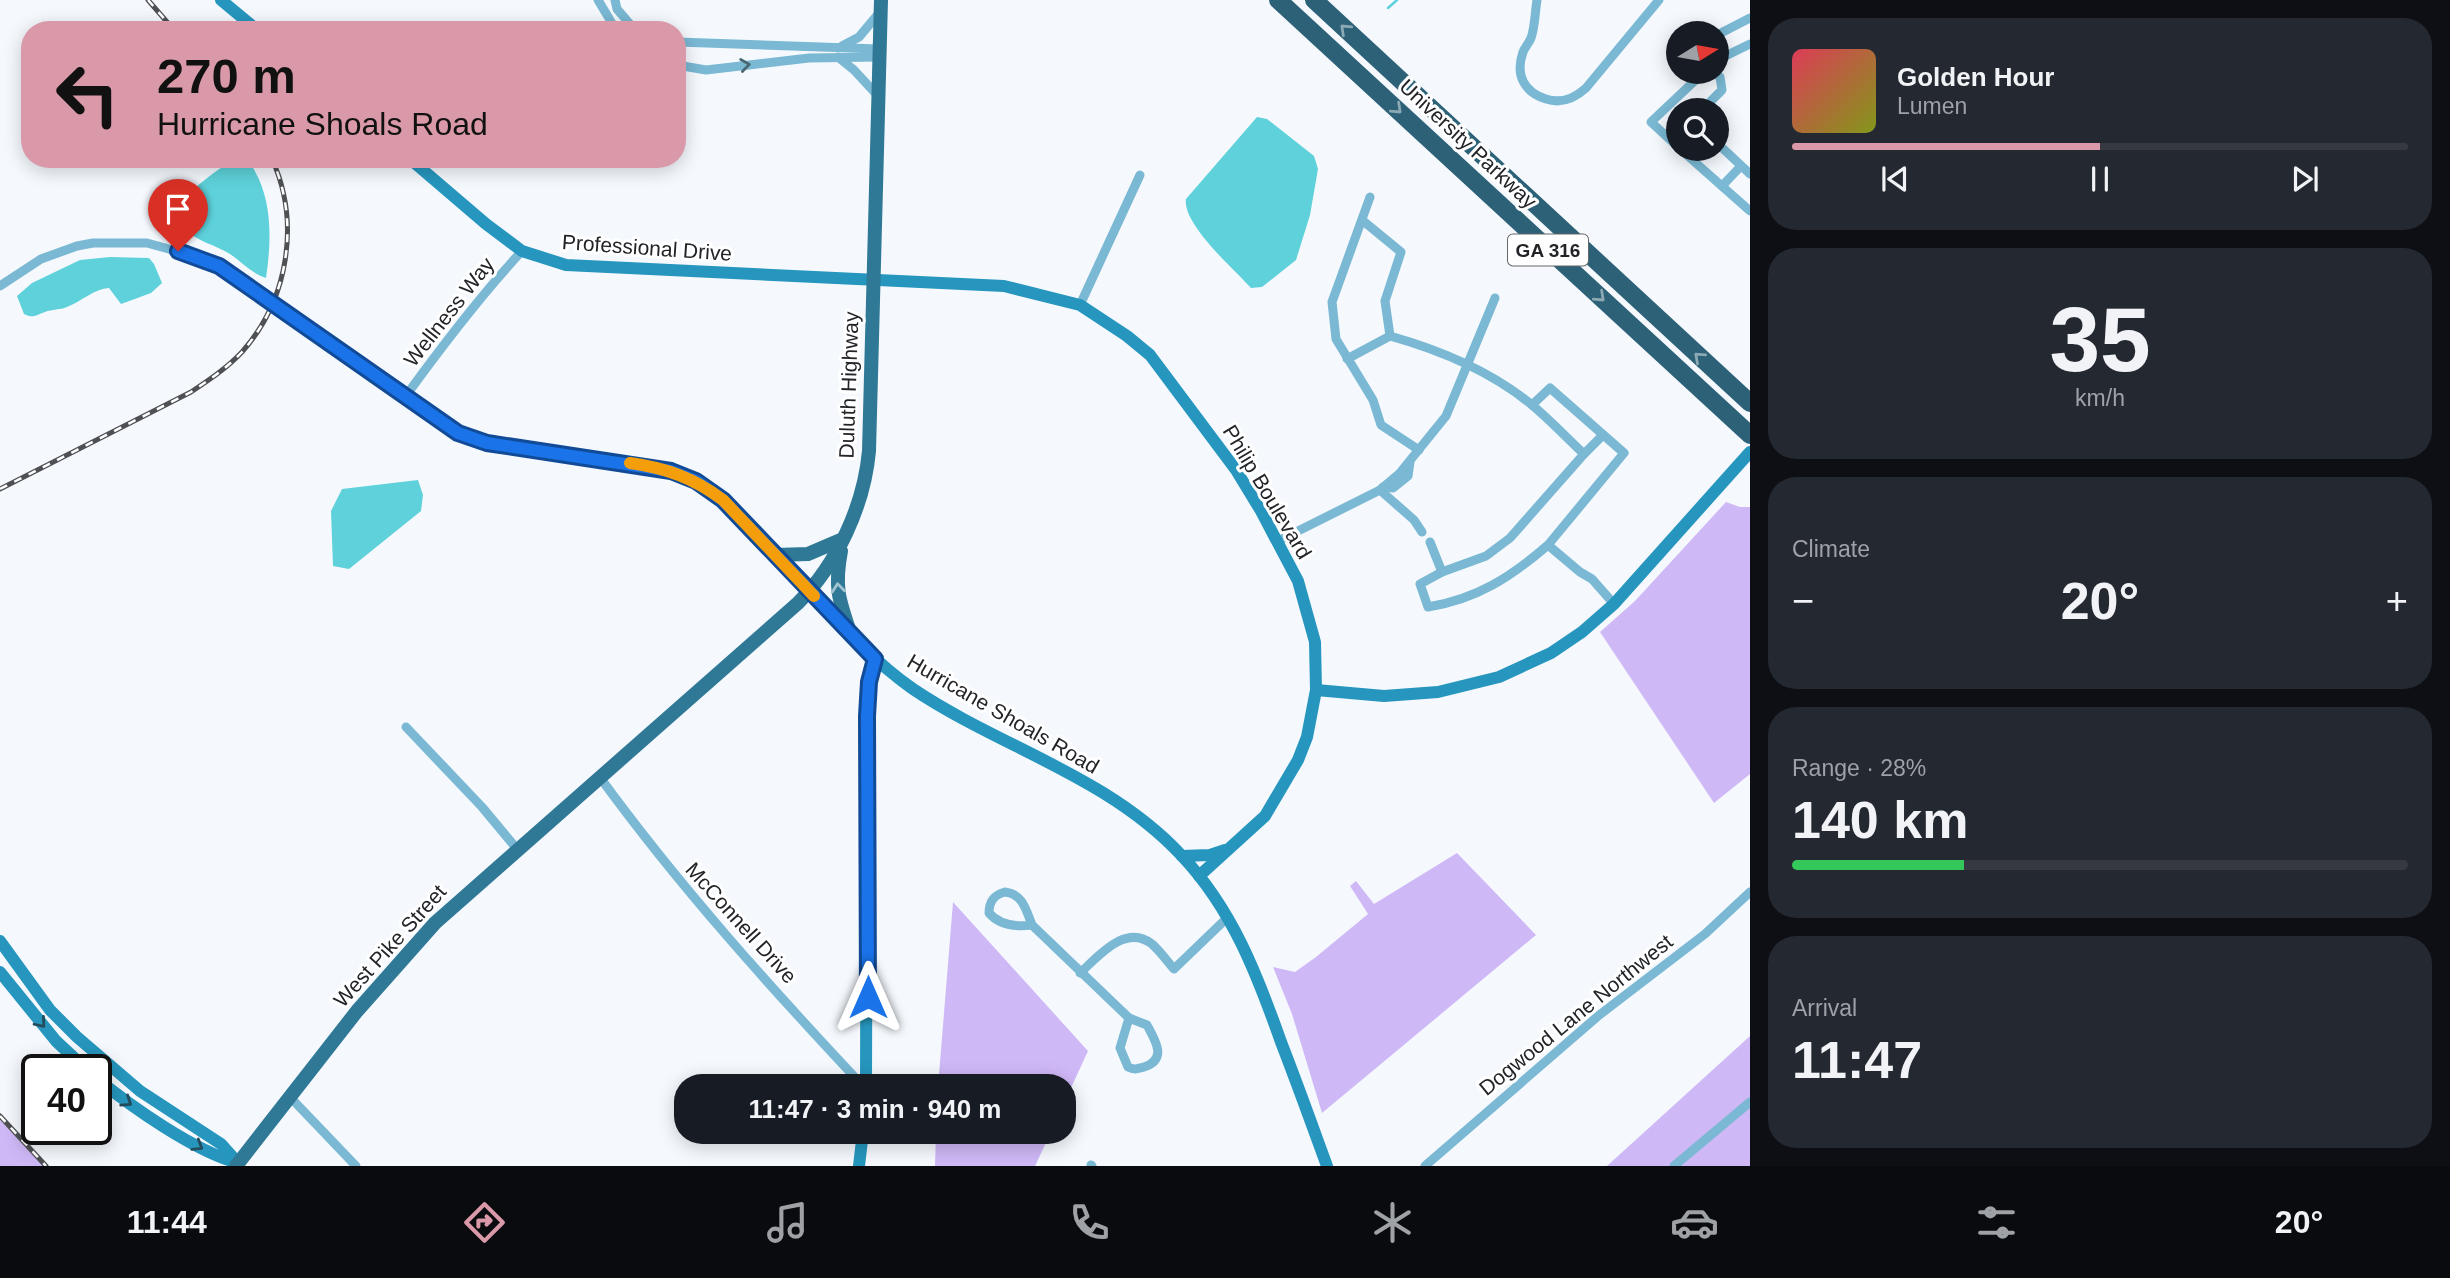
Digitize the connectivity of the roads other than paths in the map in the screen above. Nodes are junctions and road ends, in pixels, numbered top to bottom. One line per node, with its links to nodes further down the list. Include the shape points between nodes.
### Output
1 (221, 0): 10 (street)
2 (598, 0): 11 (street)
3 (1314, 0): 44 (highway, University Parkway / GA 316, one-way to 3)
4 (1537, 0): 5 (street, via 1521,69 1532,95 1552,101 1575,98 1586,88)
5 (1659, 0)
6 (1279, 1): 47 (highway, University Parkway / GA 316, one-way to 47)
7 (614, 3): 12 (street)
8 (881, 6): 16 (street, Duluth Highway, via 859,37); 18 (main road, Duluth Highway)
9 (1750, 18): 13 (street)
10 (246, 21)
11 (610, 21)
12 (628, 21)
13 (1729, 29)
14 (686, 42): 16 (street)
15 (1750, 44): 17 (street)
16 (837, 52): 18 (street); 19 (street, one-way to 16, via 706,70); 21 (street)
17 (1729, 52)
18 (879, 53): 21 (main road, Duluth Highway)
19 (686, 67)
20 (1691, 84): 22 (street)
21 (878, 96): 36 (main road, Duluth Highway)
22 (1676, 98)
23 (1666, 108): 24 (street, via 1651,122)
24 (1666, 136)
25 (1729, 154): 27 (street)
26 (1694, 161): 31 (street)
27 (1741, 166): 29 (street); 31 (street)
28 (421, 168): 35 (street, Professional Drive)
29 (1750, 174)
30 (1140, 175): 39 (street)
31 (1722, 186): 33 (street)
32 (1370, 197): 34 (street)
33 (1750, 211)
34 (1363, 220): 40 (street, via 1401,252 1385,301); 41 (street, via 1332,302 1336,339)
35 (522, 251): 36 (street, Professional Drive, via 566,265); 43 (street, Wellness Way)
36 (874, 280): 39 (street, Philip Boulevard, via 1004,286); 53 (main road, Duluth Highway, via 869,458)
37 (0, 286): 43 (street, Hurricane Shoals Road, via 41,259 77,246 127,242 178,251 219,266)
38 (1495, 298): 42 (street)
39 (1080, 305): 54 (street, Philip Boulevard, via 1150,355 1236,470)
40 (1390, 336): 41 (street); 42 (street)
41 (1347, 359): 48 (street, via 1373,400 1381,425)
42 (1467, 365): 45 (street); 48 (street, via 1446,416)
43 (405, 397): 57 (street, Hurricane Shoals Road, via 458,433 487,443 683,475 723,500)
44 (1750, 403)
45 (1532, 405): 46 (street, via 1550,388); 50 (street)
46 (1603, 435): 50 (street); 56 (street, via 1624,453)
47 (1750, 435)
48 (1419, 450): 51 (street, via 1410,461 1408,476 1385,478)
49 (1750, 452): 60 (street)
50 (1584, 454): 58 (street, via 1510,538 1486,556)
51 (1382, 488): 52 (street); 54 (street)
52 (1422, 532)
53 (843, 539): 57 (main road, via 808,555); 59 (main road, Duluth Highway); 61 (main road, one-way to 53, via 837,590)
54 (1278, 541): 63 (street, Philip Boulevard, via 1307,606 1315,642)
55 (1430, 542): 58 (street)
56 (1548, 545): 58 (street, via 1483,591 1428,607 1420,584); 60 (street)
57 (775, 555): 59 (street, Hurricane Shoals Road)
58 (1442, 572)
59 (810, 591): 61 (street, Hurricane Shoals Road); 65 (main road, Duluth Highway)
60 (1612, 605): 63 (street, via 1551,653 1474,685 1399,696)
61 (850, 635): 62 (street, Hurricane Shoals Road)
62 (875, 659): 68 (street, Hurricane Shoals Road, via 940,705 1111,797); 79 (street, via 867,716)
63 (1316, 690): 66 (street, Philip Boulevard, via 1307,737 1287,782 1265,816)
64 (406, 727): 67 (street)
65 (599, 776): 67 (main road, West Pike Street); 78 (street, McConnell Drive, via 648,844)
66 (1232, 848): 68 (street); 69 (street, Philip Boulevard)
67 (517, 849): 81 (main road, West Pike Street, via 415,944)
68 (1182, 856): 69 (street, Hurricane Shoals Road)
69 (1199, 876): 71 (street, Hurricane Shoals Road)
70 (1750, 892): 88 (street, Dogwood Lane Northwest)
71 (1228, 917): 75 (street, via 1174,970 1152,944 1133,937 1117,941); 87 (street, Hurricane Shoals Road, via 1259,981)
72 (1032, 925): 72 (street, via 1020,898 1011,892 998,894 991,901 989,913 994,919); 75 (street)
73 (0, 941): 84 (street, via 50,1010 76,1037 139,1091 221,1144)
74 (0, 972): 77 (street, one-way to 77)
75 (1080, 973): 76 (street)
76 (1129, 1018): 76 (street, via 1147,1025 1159,1050 1153,1063 1133,1069 1120,1048)
77 (69, 1054)
78 (853, 1074)
79 (865, 1074)
80 (112, 1090): 84 (street, one-way to 84, via 215,1157)
81 (290, 1097): 84 (main road, West Pike Street); 85 (street)
82 (1750, 1102): 89 (street)
83 (862, 1144): 86 (street)
84 (237, 1165)
85 (356, 1166)
86 (859, 1166)
87 (1327, 1166)
88 (1424, 1166)
89 (1674, 1166)

